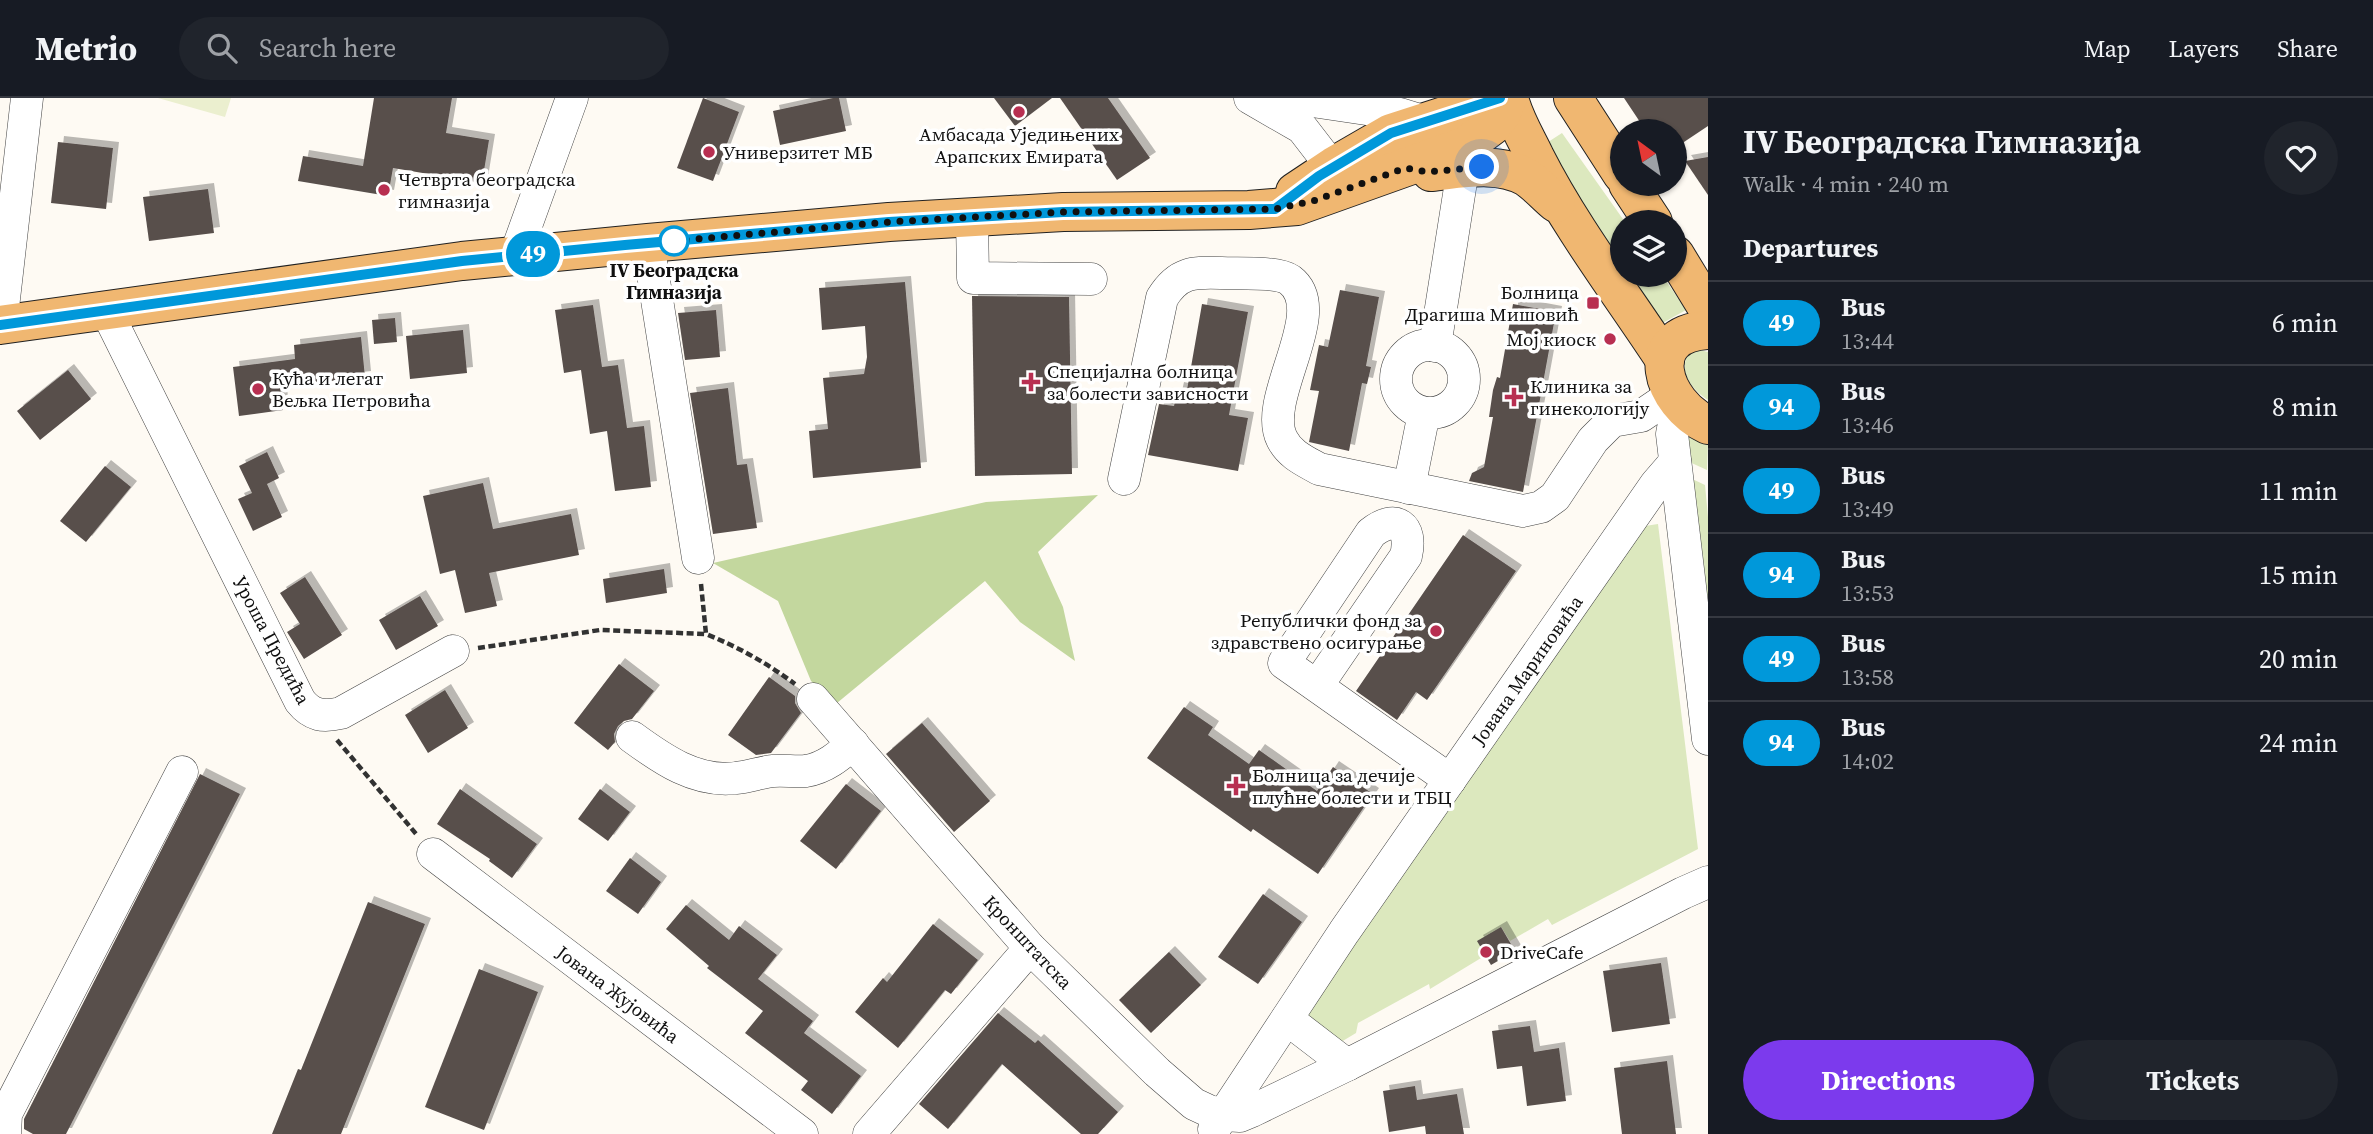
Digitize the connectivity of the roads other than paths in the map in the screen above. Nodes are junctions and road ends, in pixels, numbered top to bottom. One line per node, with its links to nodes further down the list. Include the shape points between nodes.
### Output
1 (27, 98): 21 (street)
2 (572, 98): 16 (street)
3 (1250, 98): 12 (street, via 1302,128)
4 (1292, 98): 8 (street)
5 (1500, 98): 8 (main road)
6 (1509, 98): 10 (main road, via 1492,127 1472,143); 13 (main road)
7 (1566, 101): 9 (main road)
8 (1426, 122): 12 (main road, via 1391,133)
9 (1610, 158)
10 (1405, 168): 11 (main road, via 1427,172); 12 (main road)
11 (1463, 169): 13 (main road, via 1492,168 1523,176); 23 (street)
12 (1349, 174): 14 (main road, via 1313,201 1275,209)
13 (1568, 215): 24 (main road)
14 (972, 217): 15 (main road); 18 (street, via 973,278)
15 (648, 243): 16 (main road); 30 (street)
16 (516, 256): 20 (main road)
17 (1687, 275): 19 (main road)
18 (1091, 279)
19 (1708, 309)
20 (106, 310): 21 (main road); 31 (street, Уроша Предића, via 307,710 317,716 341,713)
21 (1, 325)
22 (1708, 330): 24 (main road, via 1692,333 1671,348)
23 (1436, 345): 25 (street, via 1406,355 1396,373 1399,394); 25 (street, via 1456,357 1464,379 1456,401 1437,413)
24 (1671, 386): 26 (main road, via 1688,412); 27 (street); 29 (street, via 1641,416 1612,421 1603,429 1555,497 1541,507 1523,511)
25 (1424, 413): 29 (street)
26 (1708, 425)
27 (1675, 462): 35 (street); 38 (street, Јована Мариновића)
28 (1124, 479): 29 (street, via 1162,298 1170,285 1185,275 1204,272 1272,275 1289,279 1301,293 1304,312 1277,418 1282,438 1296,456 1320,468)
29 (1409, 488)
30 (698, 558)
31 (453, 651)
32 (1317, 685): 32 (street, via 1284,663 1371,533 1391,522 1401,526 1408,534 1406,556); 38 (street)
33 (813, 699): 36 (street, Кронштатска)
34 (632, 737): 36 (street, via 665,761 719,779 806,771 827,764)
35 (1708, 739)
36 (853, 744): 41 (street, Кронштатска)
37 (182, 772): 44 (street)
38 (1450, 780): 42 (street, Јована Мариновића)
39 (433, 854): 46 (street, Јована Жујовића)
40 (1708, 882): 43 (street)
41 (1030, 948): 45 (street, Кронштатска, via 1172,1085); 47 (street)
42 (1287, 1019): 43 (street); 45 (street, Јована Мариновића)
43 (1347, 1065): 45 (street)
44 (4, 1117)
45 (1230, 1125)
46 (802, 1134)
47 (869, 1134)

